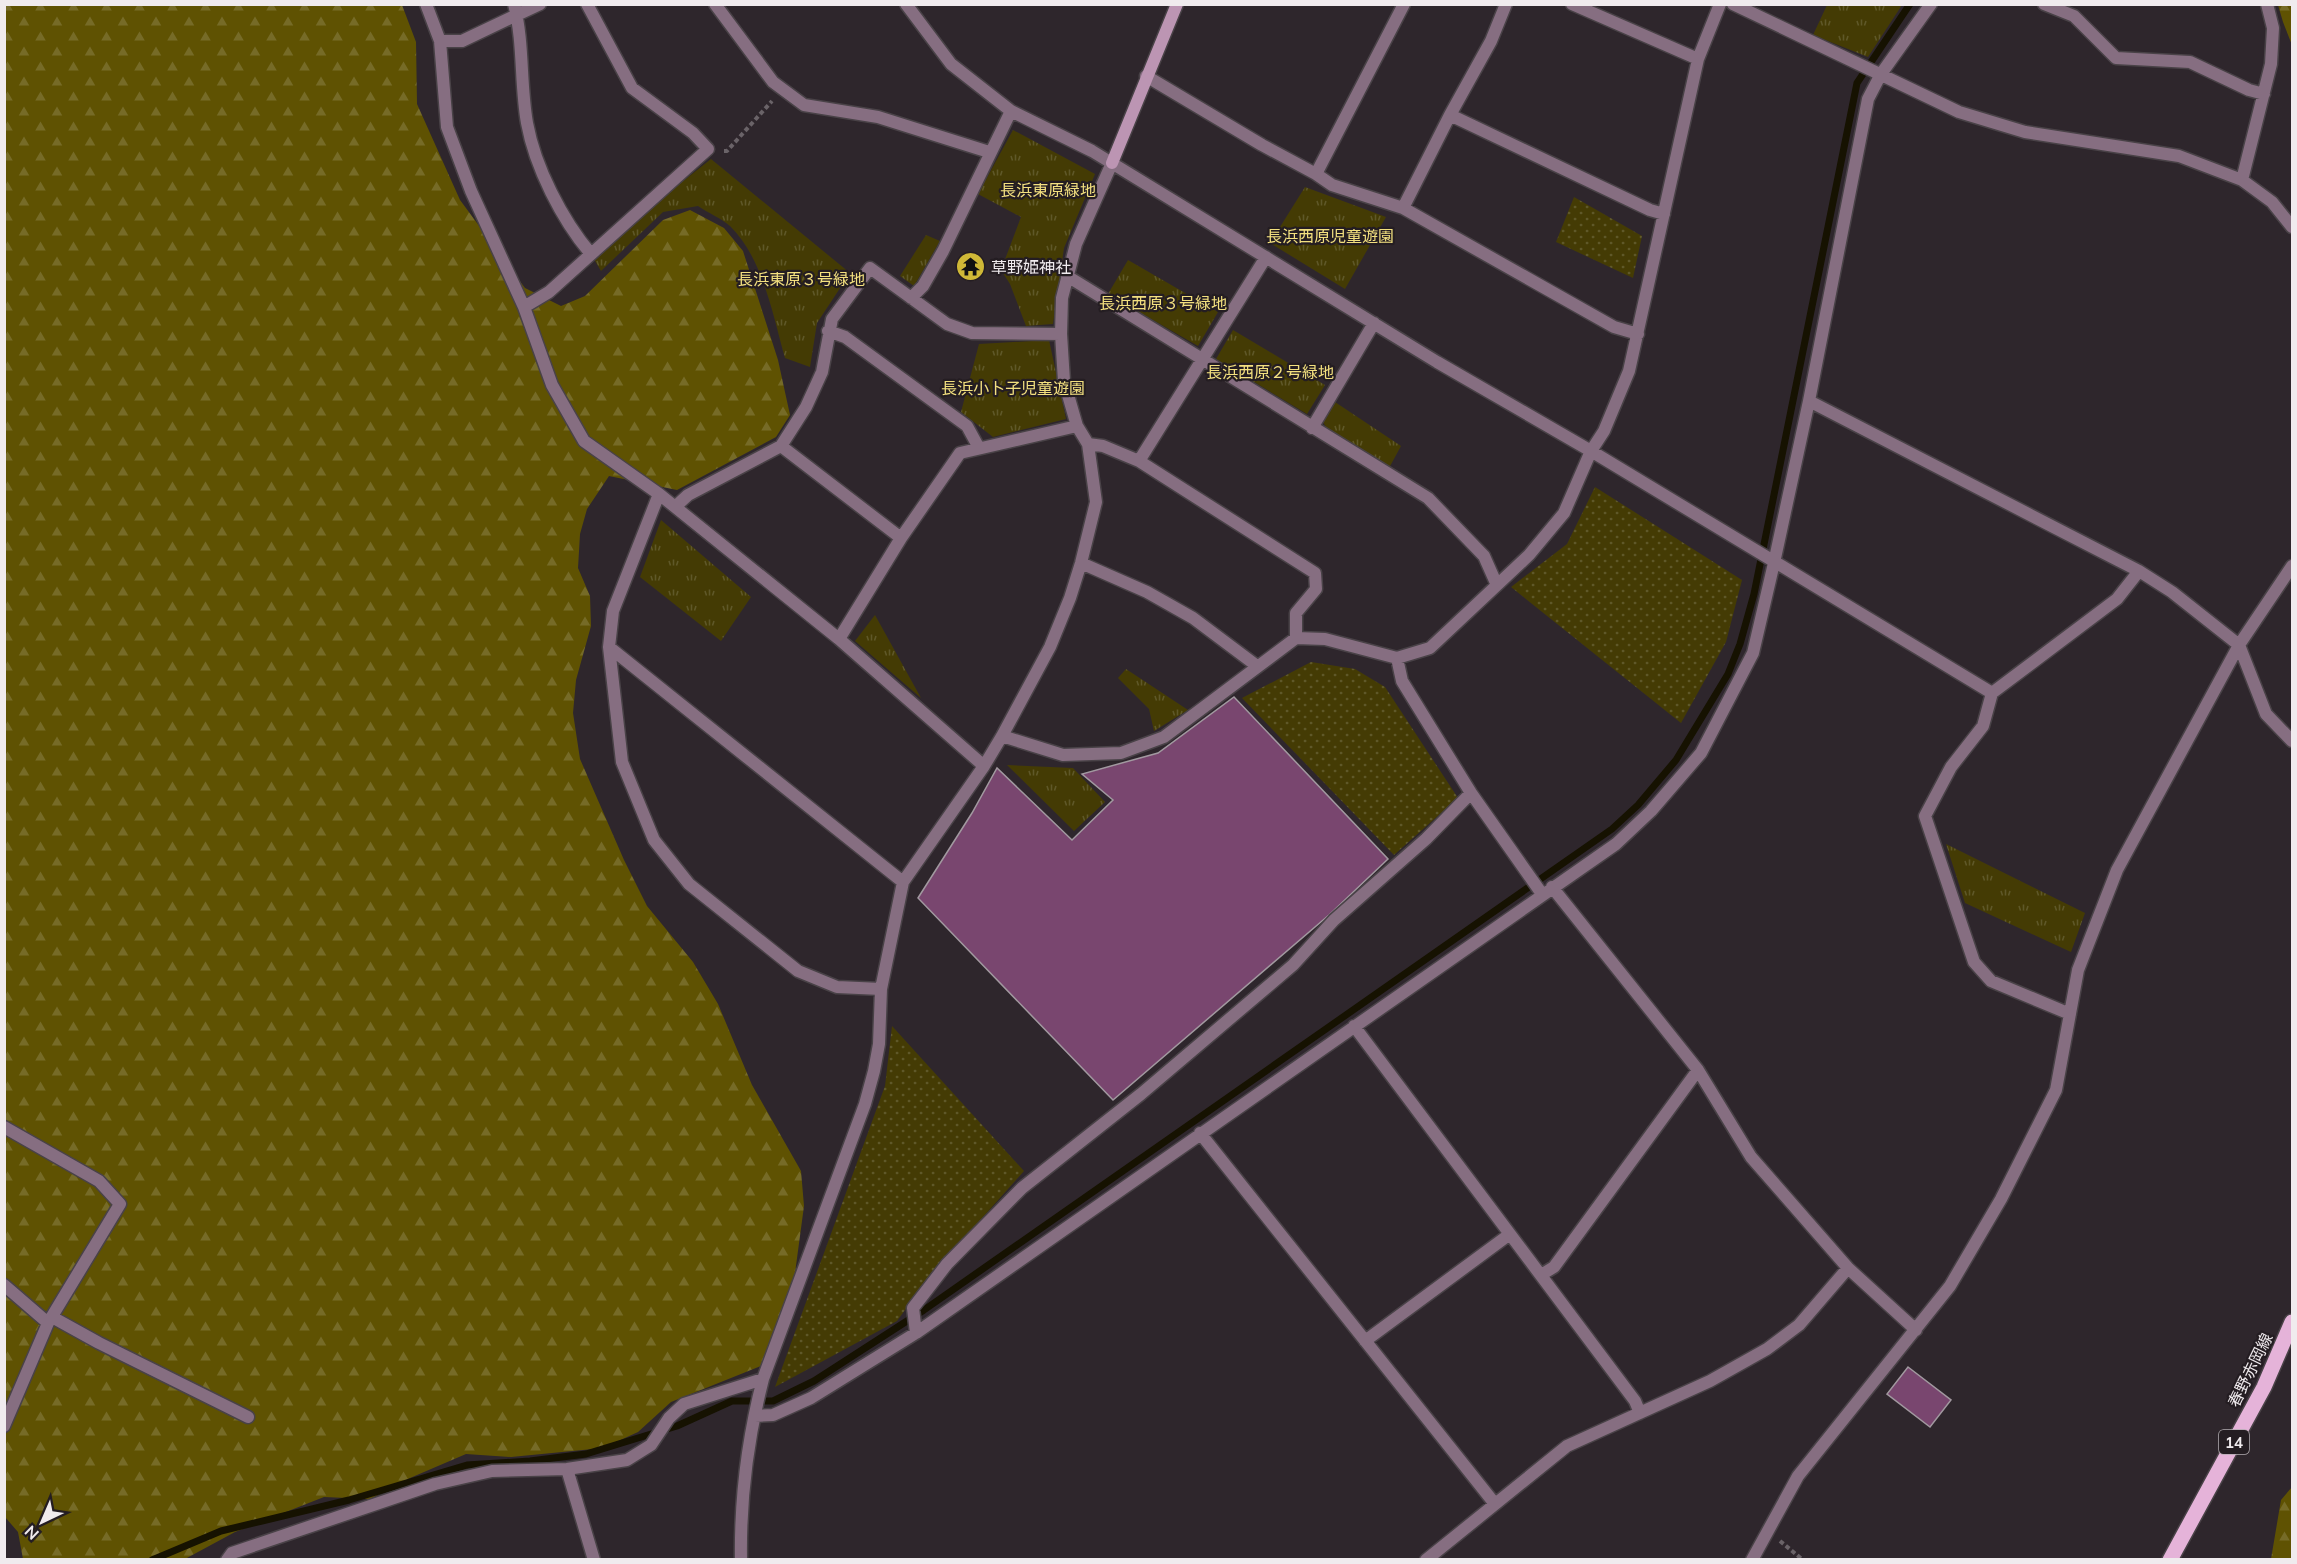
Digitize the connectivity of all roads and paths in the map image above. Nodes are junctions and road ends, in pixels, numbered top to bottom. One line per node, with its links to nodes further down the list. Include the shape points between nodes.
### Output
1 (426, 4): 16 (street)
2 (540, 4): 15 (street)
3 (587, 4): 24 (street, via 632,88 693,133)
4 (715, 4): 20 (street, via 772,82)
5 (1177, 4): 19 (street)
6 (1404, 4): 27 (street)
7 (1506, 4): 23 (street, via 1491,41)
8 (1572, 4): 17 (street)
9 (1720, 4): 17 (street)
10 (1733, 4): 18 (street)
11 (1931, 4): 18 (street)
12 (2044, 4): 21 (street, via 2074,16 2116,58 2190,62)
13 (2267, 4): 21 (street, via 2272,28 2271,64)
14 (907, 5): 22 (street, via 951,64)
15 (516, 10): 16 (street, via 462,41); 32 (street, via 527,124 543,177)
16 (440, 41): 36 (street, via 447,128)
17 (1698, 59): 30 (street)
18 (1881, 74): 28 (street, via 1959,112 2025,132 2179,156); 42 (street, via 1868,99)
19 (1146, 76): 26 (street); 27 (street)
20 (783, 90): 24 (path, via 727,151); 25 (street, via 804,105 878,117)
21 (2264, 94): 28 (street)
22 (1011, 111): 25 (street); 26 (street)
23 (1450, 115): 29 (street); 30 (street)
24 (708, 149): 32 (street)
25 (989, 152): 35 (street, via 943,251 923,286)
26 (1112, 163): 33 (street); 34 (street, via 1076,244)
27 (1316, 174): 29 (street, via 1332,185)
28 (2242, 180): 31 (street, via 2272,202)
29 (1403, 208): 40 (street, via 1614,327)
30 (1664, 214): 40 (street)
31 (2292, 227)
32 (591, 254): 36 (street, via 549,292)
33 (1266, 257): 37 (street); 41 (street)
34 (1067, 276): 39 (street); 41 (street)
35 (911, 298): 38 (street, via 870,268 832,319); 39 (street, via 947,324 972,333)
36 (524, 307): 50 (street, via 552,385 584,441)
37 (1374, 323): 44 (street); 48 (street)
38 (828, 331): 46 (street, via 822,372); 47 (street, via 845,337 967,426)
39 (1061, 334): 43 (street, via 1064,381)
40 (1638, 334): 48 (street, via 1629,371 1604,431)
41 (1203, 360): 44 (street); 49 (street)
42 (1809, 401): 53 (street); 56 (street)
43 (1077, 426): 45 (street); 47 (street)
44 (1312, 428): 57 (street, via 1428,498 1484,556)
45 (1088, 444): 49 (street); 54 (street, via 1096,502)
46 (781, 446): 51 (street, via 688,495); 52 (street)
47 (979, 448): 52 (street, via 960,453)
48 (1591, 451): 53 (street); 57 (street, via 1564,513 1528,555)
49 (1139, 461): 58 (street, via 1315,573 1316,589 1296,613)
50 (659, 494): 51 (street); 61 (street, via 613,611)
51 (675, 507): 59 (street)
52 (901, 538): 59 (street)
53 (1771, 561): 64 (street); 70 (street, via 1753,653 1701,753 1651,811 1616,844)
54 (1081, 563): 63 (street, via 1147,592 1193,618); 65 (street, via 1050,647)
55 (2292, 566): 60 (street)
56 (2139, 571): 60 (street); 64 (street, via 2117,599)
57 (1496, 584): 62 (street, via 1430,648)
58 (1296, 638): 62 (street, via 1325,639); 63 (street)
59 (839, 639): 67 (street)
60 (2239, 645): 66 (street, via 2266,714); 72 (street, via 2116,870 2078,970)
61 (609, 647): 69 (street); 71 (street, via 621,762 661,849 689,884 798,971 837,987)
62 (1397, 658): 68 (street, via 1402,681)
63 (1257, 666): 65 (street, via 1164,737 1121,753 1063,755)
64 (1992, 693): 72 (street, via 1983,726 1951,767 1925,816 1974,962 1991,981)
65 (1002, 735): 67 (street)
66 (2292, 741)
67 (984, 766): 69 (street)
68 (1471, 794): 70 (street); 84 (street, via 1334,920 1293,965 1142,1094 1022,1188 947,1264 913,1308)
69 (903, 882): 71 (street)
70 (1547, 890): 73 (street); 74 (street)
71 (881, 989): 86 (street, via 879,1044 865,1104)
72 (2070, 1014): 83 (street, via 2055,1090 1996,1209 1950,1286)
73 (1354, 1026): 76 (street); 77 (street)
74 (1698, 1070): 78 (street, via 1751,1157); 79 (street, via 1554,1267)
75 (4, 1126): 81 (street, via 99,1181 120,1204)
76 (1200, 1133): 84 (street); 85 (street)
77 (1510, 1233): 79 (street); 85 (street)
78 (1848, 1268): 83 (street); 88 (street, via 1799,1325 1767,1349)
79 (1541, 1275): 88 (street)
80 (4, 1285): 81 (street)
81 (50, 1320): 89 (street); 90 (street)
82 (2292, 1322): 100 (main road, 春野赤岡線 / 14, via 2264,1387)
83 (1916, 1330): 93 (street, via 1798,1476)
84 (916, 1333): 87 (street, via 811,1398 773,1415)
85 (1365, 1341): 92 (street)
86 (763, 1379): 87 (street); 91 (street, via 684,1404 651,1445 627,1460)
87 (756, 1412): 96 (street, via 744,1482)
88 (1640, 1413): 92 (street, via 1567,1446)
89 (248, 1417)
90 (4, 1426)
91 (567, 1469): 94 (street, via 492,1471 435,1484 232,1553); 95 (street)
92 (1495, 1504): 97 (street)
93 (1768, 1531): 98 (street); 99 (path)
94 (227, 1560)
95 (594, 1560)
96 (741, 1560)
97 (1426, 1560)
98 (1752, 1560)
99 (1803, 1560)
100 (2170, 1560)

